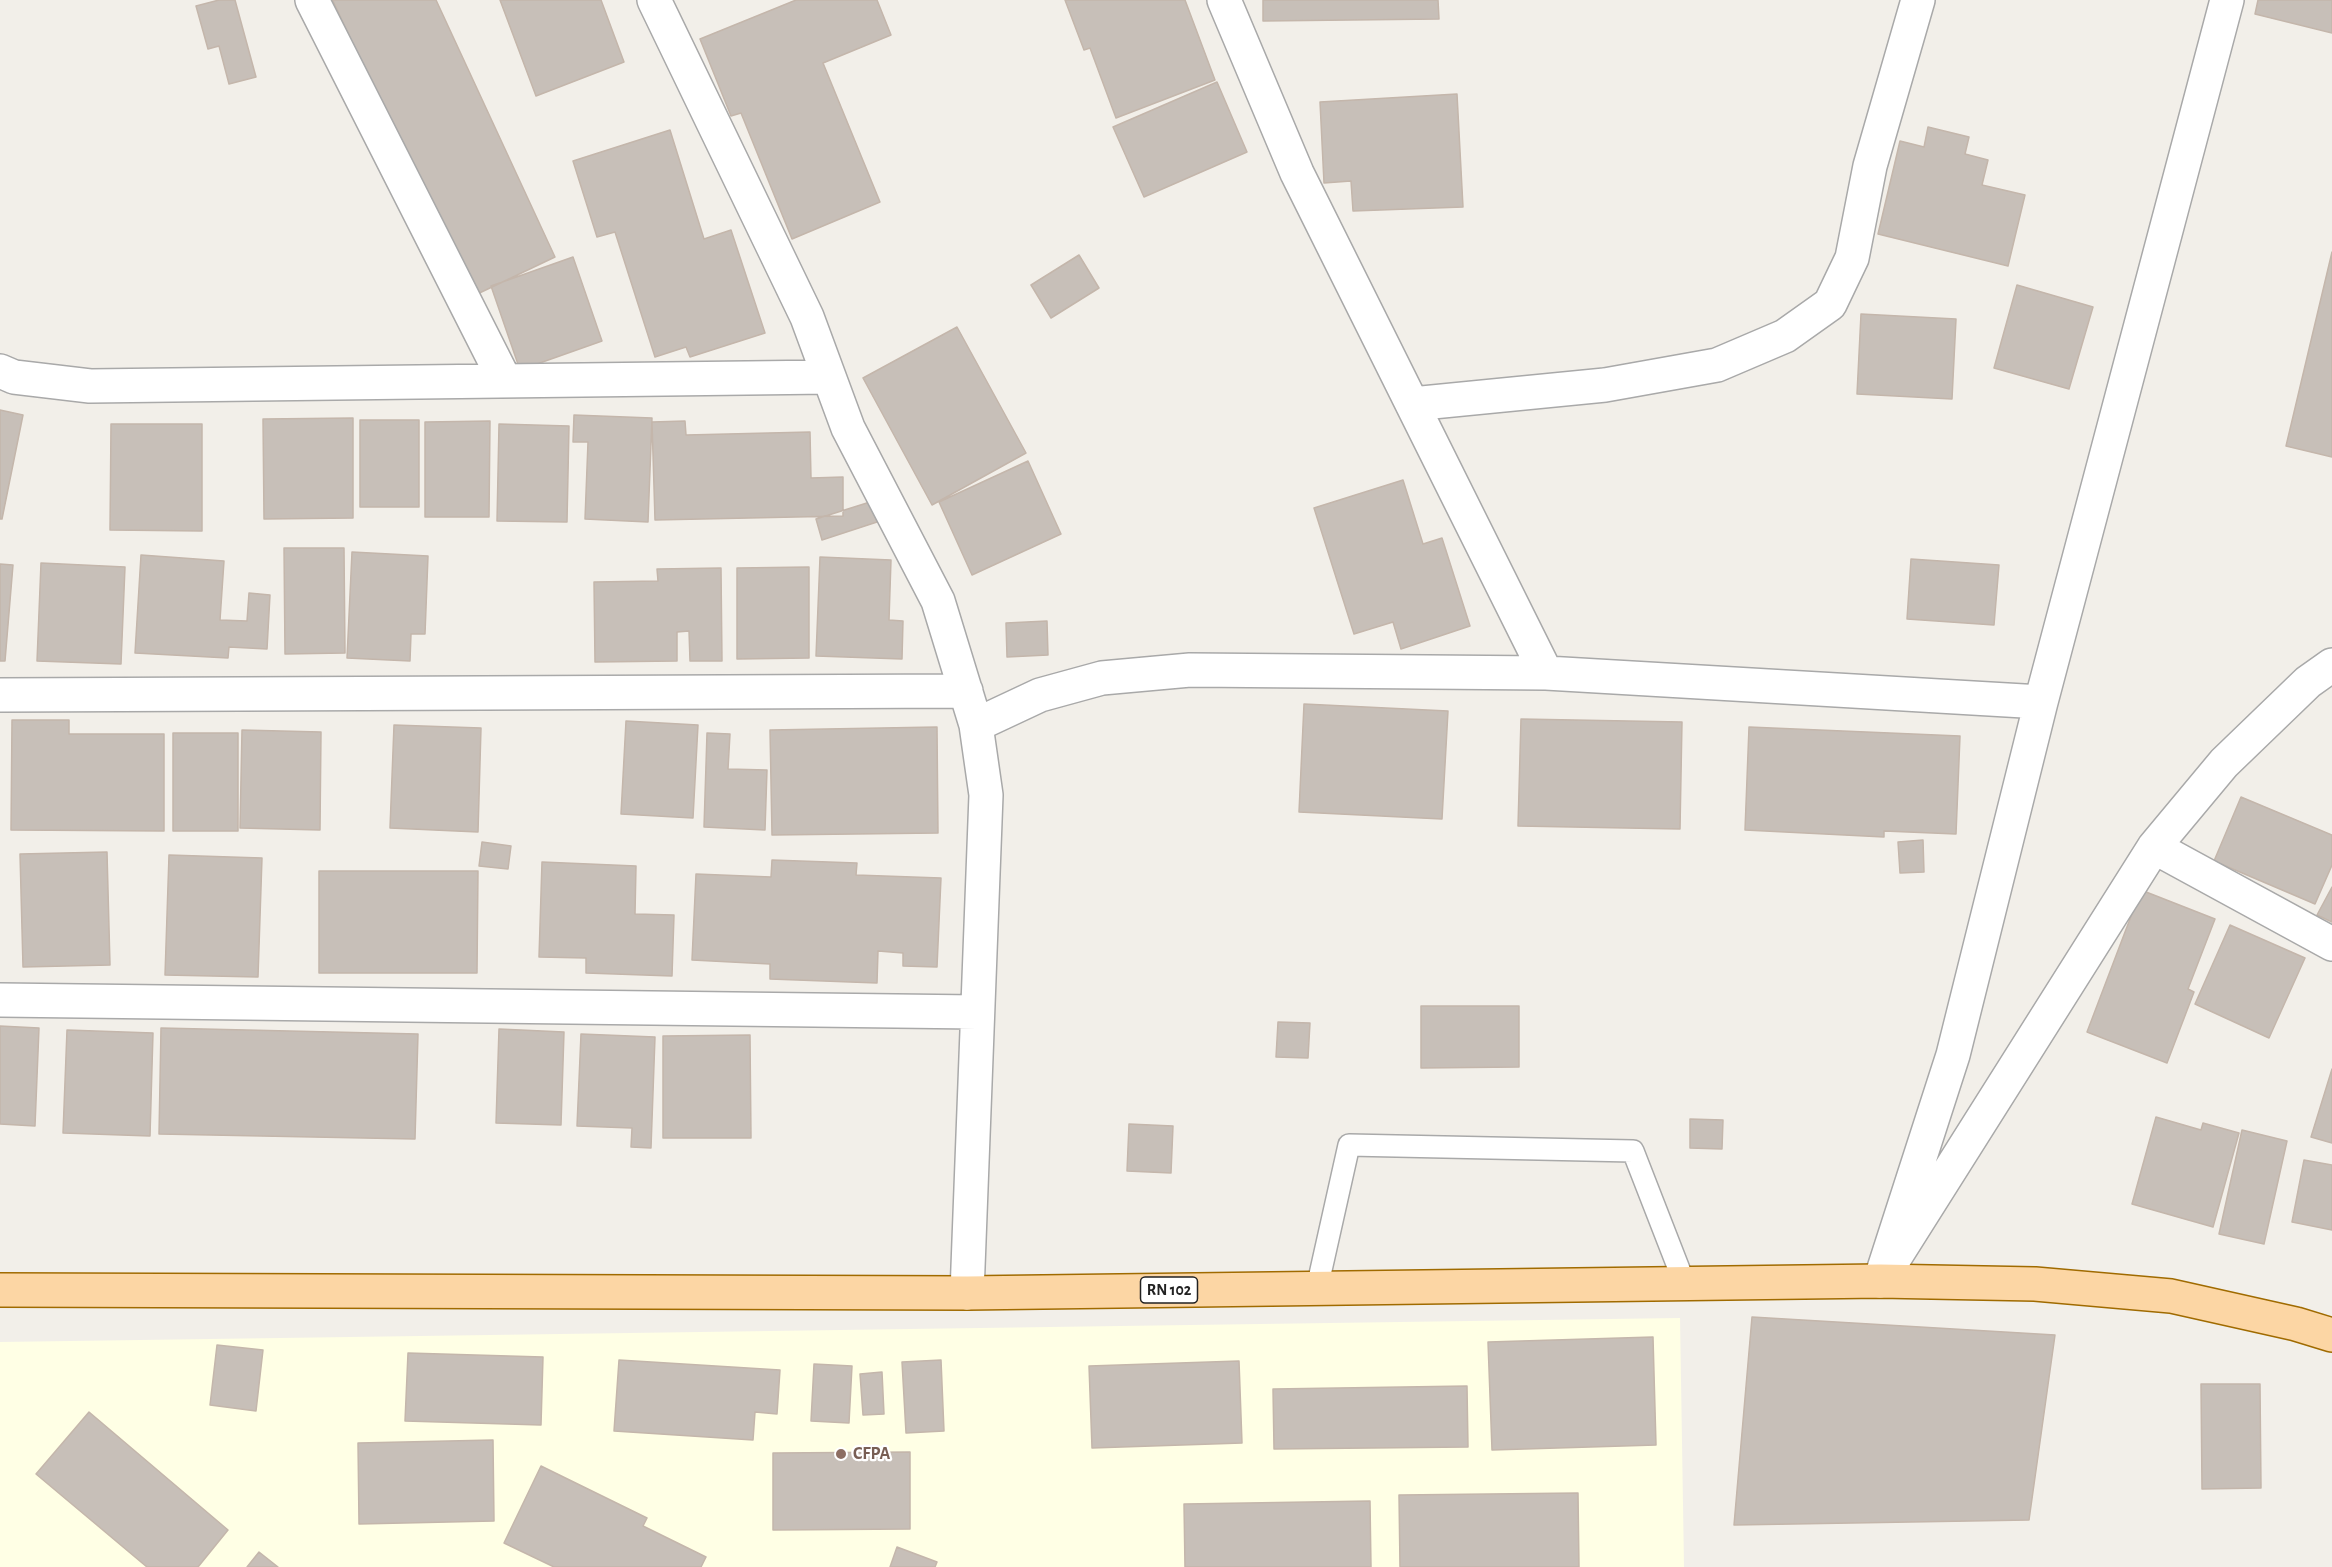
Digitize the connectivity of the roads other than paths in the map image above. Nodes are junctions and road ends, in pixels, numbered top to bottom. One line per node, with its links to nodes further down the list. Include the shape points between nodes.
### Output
1 (312, 0): 8 (street)
2 (654, 0): 7 (street, via 807,317)
3 (1224, 0): 9 (street, via 1296,173)
4 (1918, 0): 9 (street, via 1870,166 1852,258 1830,304 1785,336 1717,365 1605,385)
5 (2227, 0): 14 (street)
6 (0, 371): 8 (street, via 15,377 90,386)
7 (830, 377): 8 (street); 12 (street, via 848,428 938,601)
8 (505, 381)
9 (1412, 404): 11 (street)
10 (2332, 666): 16 (street, via 2308,682 2224,763)
11 (1546, 673): 14 (street); 15 (street, via 1190,670 1102,678 1040,695)
12 (966, 691): 13 (street); 15 (street)
13 (0, 695)
14 (2041, 702): 20 (street, via 1953,1055)
15 (976, 725): 19 (street, via 986,795)
16 (2154, 847): 17 (street); 20 (street)
17 (2332, 944)
18 (0, 1000): 19 (street)
19 (977, 1012): 24 (street)
20 (1880, 1281): 21 (main road, RN 102); 25 (main road, RN 102, via 2035,1284 2171,1296)
21 (1684, 1282): 22 (main road, RN 102); 22 (lane, via 1633,1151 1349,1145)
22 (1317, 1288): 24 (main road, RN 102)
23 (0, 1290): 24 (main road, RN 102)
24 (967, 1293)
25 (2332, 1335)

